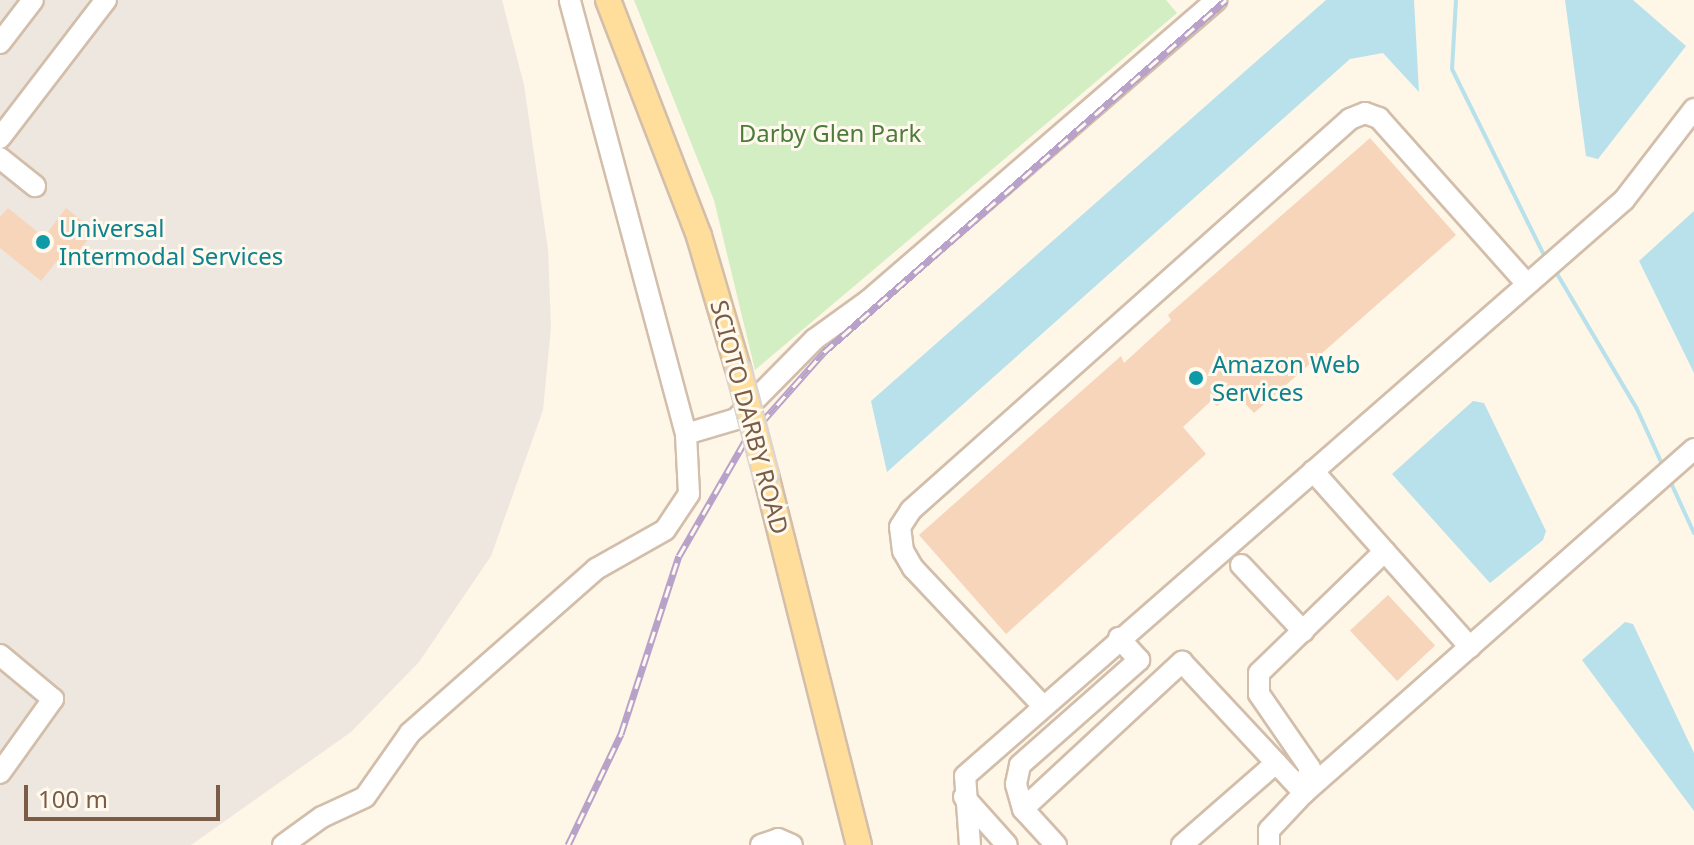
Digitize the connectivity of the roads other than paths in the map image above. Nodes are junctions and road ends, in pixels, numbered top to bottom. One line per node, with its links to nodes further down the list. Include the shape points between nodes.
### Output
1 (33, 0): 6 (street)
2 (106, 0): 8 (street)
3 (570, 0): 12 (street)
4 (608, 0): 31 (main road, SCIOTO DARBY ROAD, bridge, via 699,236 739,372)
5 (1216, 0): 12 (street, via 892,280 815,339 736,419)
6 (0, 43)
7 (1694, 110): 11 (street, via 1624,200)
8 (0, 138)
9 (0, 158): 10 (street)
10 (35, 186)
11 (1527, 284): 14 (street); 21 (street, via 1379,118 1365,113 1350,119 911,510 900,527 903,551 913,568)
12 (686, 434): 28 (street, via 691,484 676,520 596,569 428,717 397,747 365,797 322,817)
13 (1694, 449): 19 (street)
14 (1313, 471): 15 (street); 18 (street)
15 (1385, 551): 17 (street); 19 (street)
16 (1241, 565): 17 (street)
17 (1303, 631): 24 (street, via 1259,673 1256,684 1310,768)
18 (1119, 638): 21 (street); 26 (street, via 1139,660 1020,765 1016,784)
19 (1470, 647): 24 (street)
20 (0, 655): 23 (street, via 53,699)
21 (1043, 706): 25 (street, via 965,776)
22 (1276, 763): 24 (street); 26 (street, via 1182,662); 35 (street)
23 (0, 773)
24 (1304, 793): 27 (street)
25 (964, 797): 32 (street); 33 (street)
26 (1023, 809): 34 (street)
27 (1269, 838): 36 (street)
28 (283, 845)
29 (761, 845): 30 (street, via 778,839)
30 (792, 845)
31 (859, 845)
32 (970, 845)
33 (1007, 845)
34 (1056, 845)
35 (1182, 845)
36 (1252, 845)

